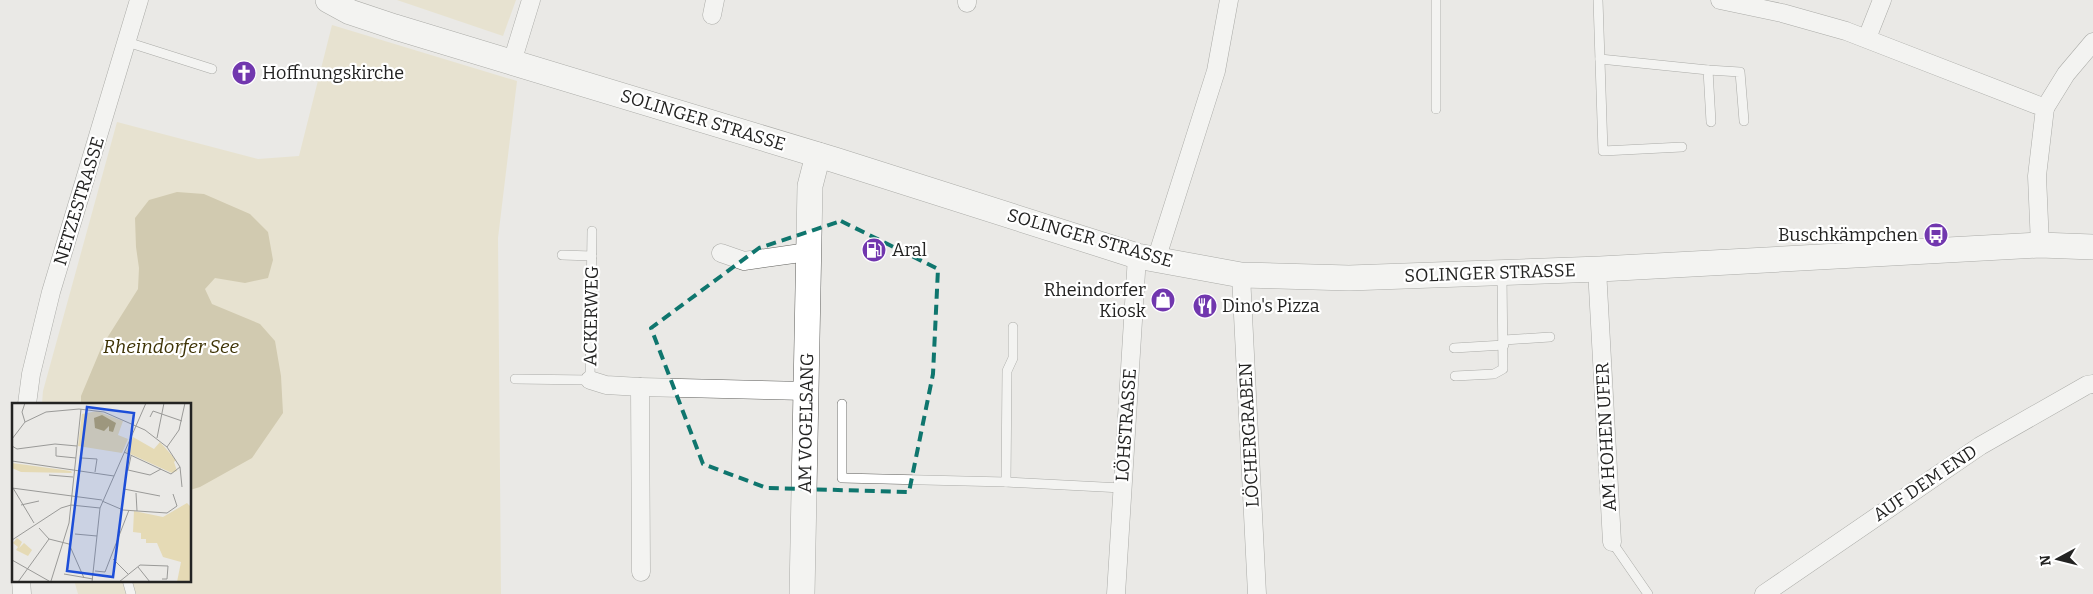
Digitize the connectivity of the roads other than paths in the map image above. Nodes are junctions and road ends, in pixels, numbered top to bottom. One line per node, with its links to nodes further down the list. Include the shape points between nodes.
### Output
1 (139, 0): 10 (street, NETZESTRASSE)
2 (328, 0): 13 (main road, SOLINGER STRASSE, via 364,16)
3 (531, 0): 13 (street)
4 (1229, 0): 29 (street, LÖHSTRASSE, via 1216,71)
5 (1436, 0): 17 (lane)
6 (1598, 0): 12 (lane)
7 (1720, 0): 9 (street, via 1782,12)
8 (1882, 0): 9 (street)
9 (1868, 38): 16 (street)
10 (126, 42): 14 (lane); 43 (street, NETZESTRASSE, via 51,292)
11 (2093, 42): 16 (street, via 2066,74)
12 (1600, 59): 15 (lane); 20 (lane, via 1603,150)
13 (512, 62): 21 (main road, SOLINGER STRASSE)
14 (212, 69)
15 (1708, 70): 18 (lane, via 1740,72); 19 (lane)
16 (2045, 108): 23 (street, via 2037,176)
17 (1436, 109)
18 (1744, 121)
19 (1711, 122)
20 (1682, 148)
21 (818, 155): 25 (main road, AM VOGELSANG, via 810,186); 29 (main road, SOLINGER STRASSE)
22 (592, 231): 28 (lane, ACKERWEG)
23 (2040, 244): 24 (main road, SOLINGER STRASSE); 30 (main road, SOLINGER STRASSE)
24 (2093, 247)
25 (808, 252): 26 (street, via 744,261); 42 (main road, AM VOGELSANG)
26 (721, 253)
27 (562, 255): 28 (lane)
28 (592, 256): 39 (lane, ACKERWEG)
29 (1146, 258): 32 (main road, SOLINGER STRASSE); 46 (street, LÖHSTRASSE)
30 (1597, 269): 31 (main road, SOLINGER STRASSE); 47 (street, AM HOHEN UFER)
31 (1502, 272): 32 (main road, SOLINGER STRASSE, via 1349,278); 35 (lane)
32 (1241, 276): 51 (street, LÖCHERGRABEN)
33 (1013, 327): 45 (lane, via 1012,358 1007,371)
34 (1550, 337): 35 (lane)
35 (1504, 342): 36 (lane); 37 (lane, via 1503,369 1494,374)
36 (1454, 348)
37 (1455, 376)
38 (515, 379): 39 (lane)
39 (590, 380): 41 (street, ACKERWEG, via 606,385)
40 (2093, 384): 53 (street, AUF DEM END, via 1980,446)
41 (640, 387): 42 (street, ACKERWEG); 48 (street)
42 (806, 391): 49 (main road, AM VOGELSANG)
43 (27, 403)
44 (842, 404): 45 (lane, via 842,478)
45 (1006, 482): 46 (lane)
46 (1122, 488): 50 (street, LÖHSTRASSE)
47 (1612, 542): 52 (lane, AM HOHEN UFER)
48 (641, 572)
49 (802, 594)
50 (1116, 594)
51 (1257, 594)
52 (1648, 594)
53 (1764, 594)

